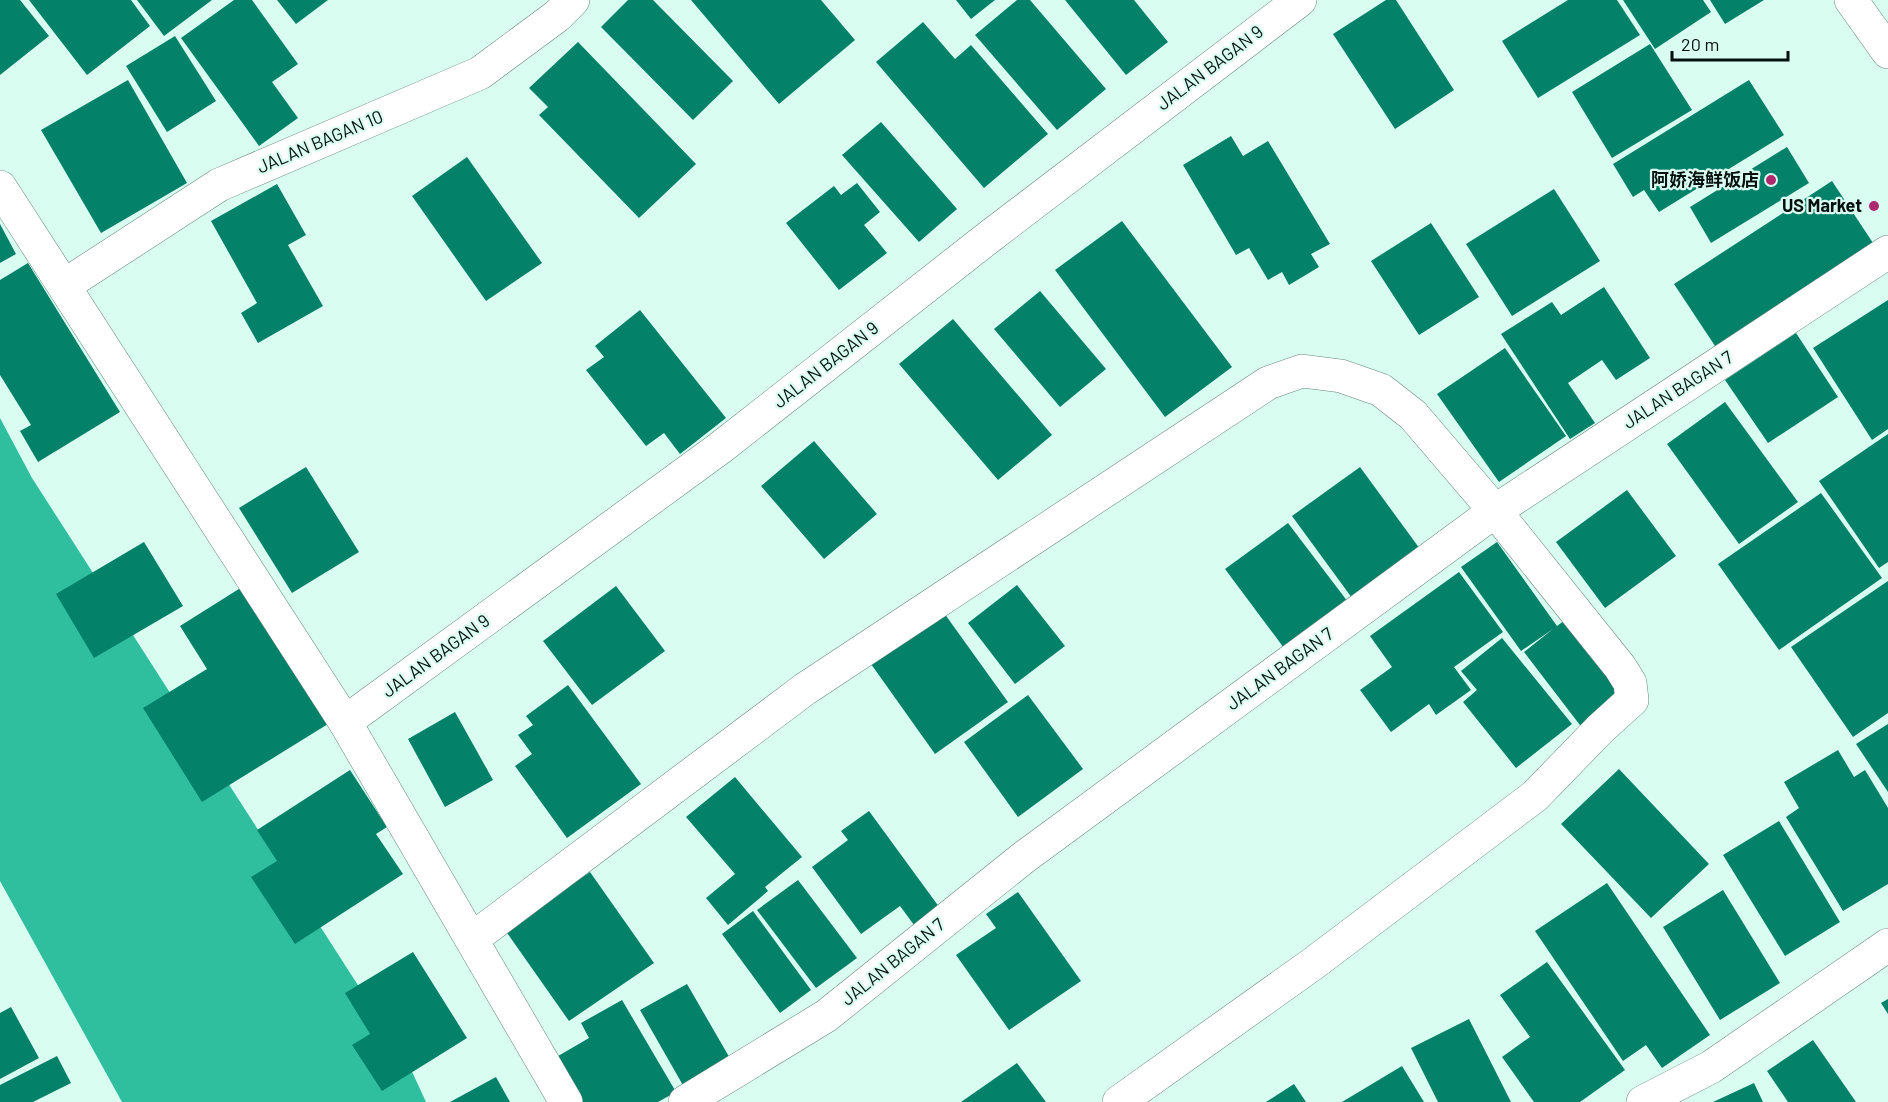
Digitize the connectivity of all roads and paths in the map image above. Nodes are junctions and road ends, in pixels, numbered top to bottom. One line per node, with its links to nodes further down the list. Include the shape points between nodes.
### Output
1 (573, 0): 7 (street, JALAN BAGAN 10, via 480,73 219,185)
2 (1300, 0): 9 (street, JALAN BAGAN 9, via 720,448)
3 (1851, 0): 4 (street)
4 (1888, 52)
5 (0, 187): 7 (street)
6 (1888, 252): 8 (street, JALAN BAGAN 7)
7 (65, 285): 9 (street)
8 (1495, 511): 10 (street, via 1413,415 1381,390 1341,376 1302,371 1268,383 805,689); 13 (street, JALAN BAGAN 7, via 1023,858 826,1016); 14 (street, via 1620,667 1630,683 1632,700 1534,796 1314,963)
9 (345, 722): 10 (street)
10 (472, 939): 12 (street)
11 (1888, 945): 15 (street, via 1711,1067)
12 (566, 1102)
13 (685, 1102)
14 (1119, 1102)
15 (1643, 1102)

